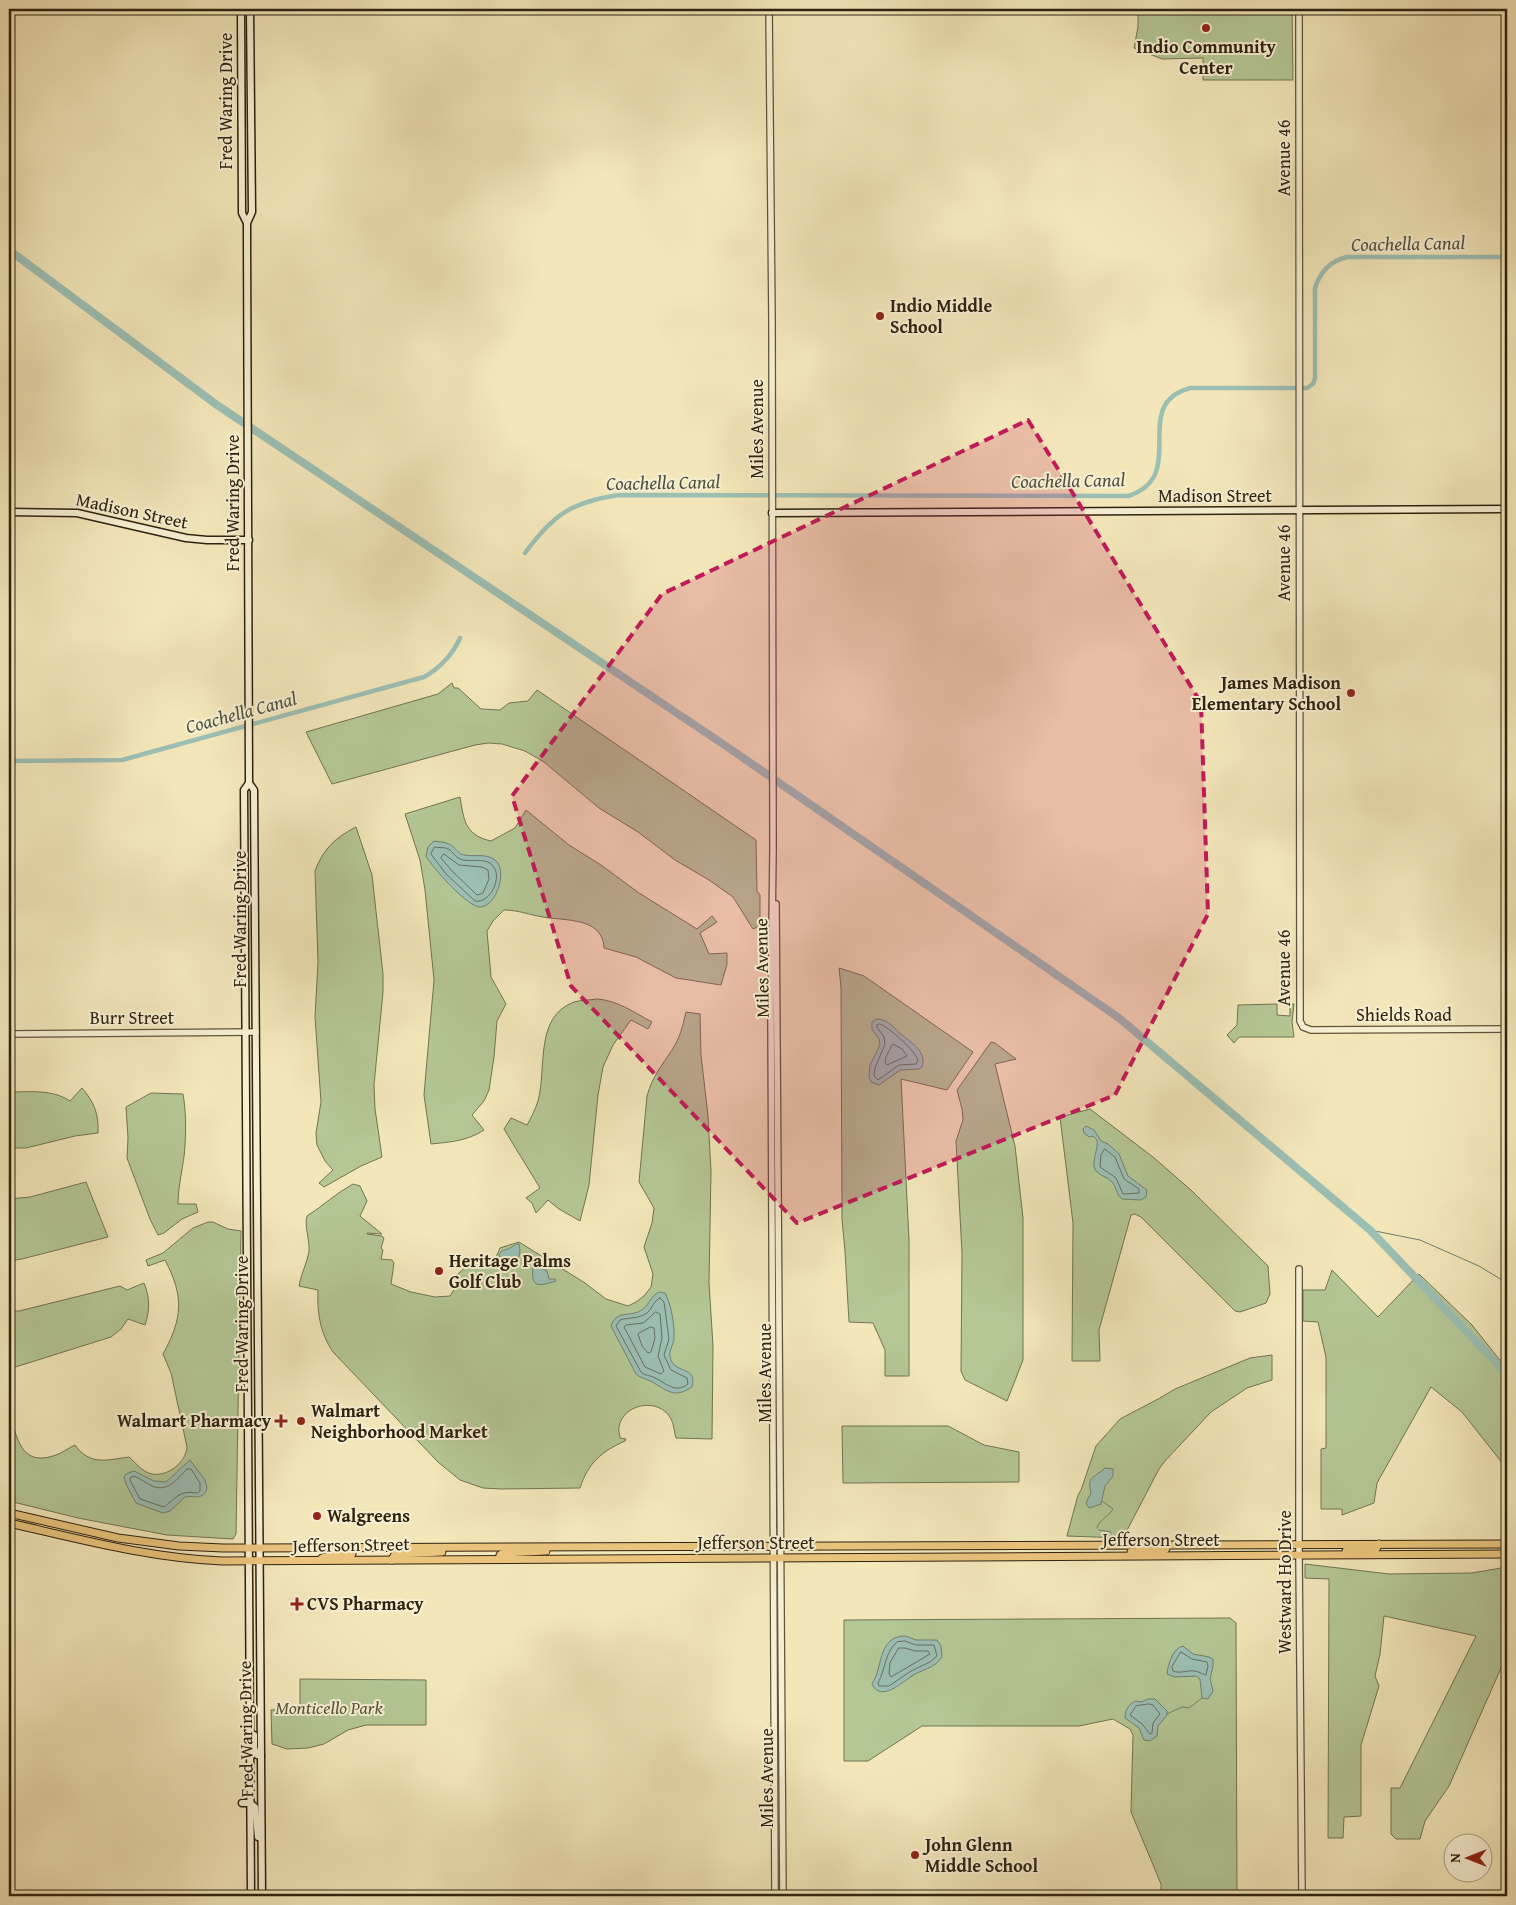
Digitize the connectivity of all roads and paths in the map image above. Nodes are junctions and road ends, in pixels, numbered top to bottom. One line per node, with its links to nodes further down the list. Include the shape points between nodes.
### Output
1 (241, 9): 5 (main road, Fred Waring Drive)
2 (250, 9): 6 (main road, Fred Waring Drive)
3 (768, 9): 11 (street, Miles Avenue, via 772,186)
4 (1299, 9): 9 (street, Avenue 46)
5 (241, 155): 6 (main road); 7 (main road, Fred Waring Drive, via 242,212)
6 (251, 155): 7 (main road, Fred Waring Drive, via 252,212)
7 (247, 222): 12 (main road, Fred Waring Drive)
8 (1507, 509): 9 (main road, Madison Street)
9 (1299, 511): 11 (main road, Madison Street); 14 (street, Avenue 46, via 1299,1008)
10 (9, 512): 12 (main road, Madison Street, via 77,513 186,538)
11 (772, 513): 26 (street, Miles Avenue, via 773,849 777,927)
12 (249, 540): 13 (main road, Fred Waring Drive)
13 (249, 783): 16 (main road, Fred Waring Drive, via 244,790); 17 (main road, Fred Waring Drive, via 254,790)
14 (1302, 1027): 15 (street, Shields Road, via 1312,1030)
15 (1507, 1029)
16 (246, 1032): 17 (street, Burr Street); 18 (street, Burr Street); 27 (main road, Fred Waring Drive)
17 (256, 1032): 28 (main road, Fred Waring Drive)
18 (9, 1034)
19 (1300, 1269): 22 (street, Westward Ho Drive)
20 (9, 1513): 27 (main road, Jefferson Street, via 146,1542)
21 (9, 1523): 40 (main road, Jefferson Street, via 143,1553)
22 (1300, 1544): 23 (main road, Jefferson Street); 25 (main road, Jefferson Street); 33 (street, Westward Ho Drive)
23 (1379, 1544): 24 (main road, Jefferson Street); 34 (main road, via 1376,1550 1353,1550)
24 (1507, 1544)
25 (1166, 1545): 26 (main road, Jefferson Street); 35 (main road, via 1164,1550)
26 (777, 1546): 31 (main road, Jefferson Street); 37 (street, Miles Avenue)
27 (248, 1548): 28 (main road, Jefferson Street); 40 (main road, Fred Waring Drive)
28 (259, 1548): 29 (main road, Jefferson Street); 41 (main road, Fred Waring Drive)
29 (353, 1548): 30 (main road, Jefferson Street); 38 (main road, via 352,1554 331,1555)
30 (464, 1548): 31 (main road, Jefferson Street); 39 (main road, via 431,1554 394,1554)
31 (566, 1548): 36 (main road, via 537,1553 504,1553)
32 (1507, 1554): 34 (main road, Jefferson Street)
33 (1299, 1555): 34 (main road, Jefferson Street); 35 (main road, Jefferson Street); 53 (street, Westward Ho Drive)
34 (1334, 1555)
35 (1110, 1556): 37 (main road, Jefferson Street)
36 (499, 1558): 37 (main road, Jefferson Street); 39 (main road, Jefferson Street)
37 (777, 1558): 51 (street, Miles Avenue); 52 (street, Miles Avenue)
38 (318, 1560): 39 (main road, Jefferson Street); 41 (main road, Jefferson Street)
39 (392, 1560)
40 (248, 1561): 41 (main road, Jefferson Street); 42 (main road, Fred Waring Drive)
41 (259, 1561): 43 (main road, Fred Waring Drive)
42 (248, 1636): 43 (main road, via 253,1668); 44 (main road, Fred Waring Drive)
43 (260, 1672): 45 (main road, Fred Waring Drive)
44 (249, 1712): 45 (main road, via 255,1751); 47 (main road, Fred Waring Drive)
45 (261, 1756): 48 (main road, Fred Waring Drive)
46 (242, 1803): 47 (main road)
47 (250, 1803): 48 (main road, via 255,1807); 49 (main road, Fred Waring Drive)
48 (262, 1850): 50 (main road, Fred Waring Drive)
49 (251, 1896)
50 (262, 1896)
51 (775, 1896)
52 (783, 1896)
53 (1302, 1896)

